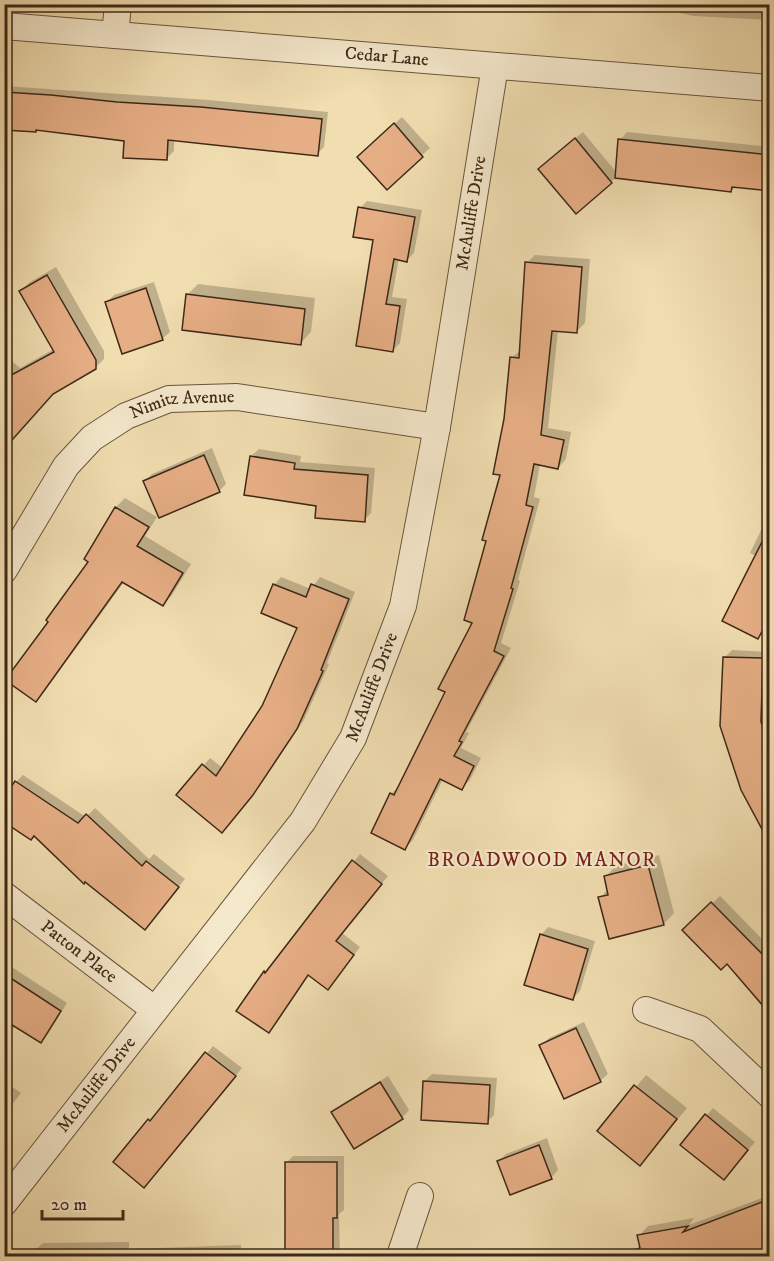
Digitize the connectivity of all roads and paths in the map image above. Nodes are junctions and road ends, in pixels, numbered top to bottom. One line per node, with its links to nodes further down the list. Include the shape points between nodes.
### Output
1 (118, 4): 3 (street)
2 (4, 26): 3 (street, Cedar Lane)
3 (116, 35): 4 (street, Cedar Lane)
4 (495, 66): 5 (street, Cedar Lane); 6 (street, McAuliffe Drive)
5 (770, 88)
6 (437, 427): 7 (street, Nimitz Avenue, via 237,397 169,399 126,416 92,438 66,466); 9 (street, McAuliffe Drive, via 404,606 353,738 303,821)
7 (4, 570)
8 (4, 895): 9 (street, Patton Place)
9 (155, 1010): 13 (street, McAuliffe Drive)
10 (646, 1010): 11 (street, via 699,1029)
11 (770, 1095)
12 (420, 1196): 14 (street)
13 (4, 1203)
14 (400, 1257)

